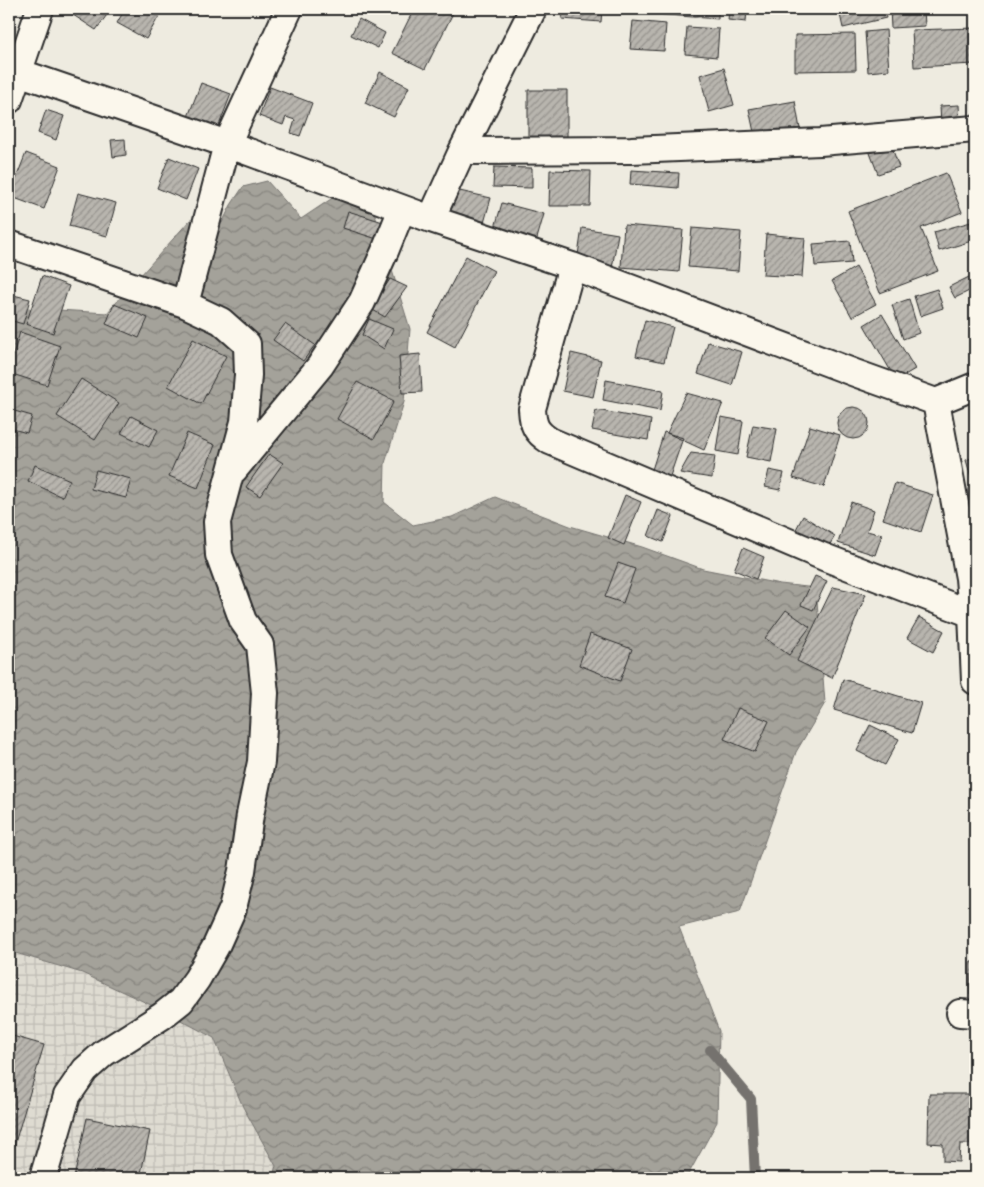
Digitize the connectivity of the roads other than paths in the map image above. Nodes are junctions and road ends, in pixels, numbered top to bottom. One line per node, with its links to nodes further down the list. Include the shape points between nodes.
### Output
1 (40, 9): 4 (street)
2 (289, 9): 7 (street)
3 (533, 9): 8 (street)
4 (18, 72): 5 (street); 7 (street)
5 (9, 100)
6 (975, 128): 8 (street, via 800,143 631,150)
7 (227, 144): 9 (street); 13 (street)
8 (462, 151): 10 (street)
9 (402, 209): 10 (street); 16 (street, via 362,302 320,366)
10 (431, 219): 12 (street)
11 (9, 244): 13 (street)
12 (572, 266): 15 (street); 18 (street, via 532,410 533,422 541,435 824,557)
13 (185, 304): 16 (street, via 220,321 247,344 244,422)
14 (975, 386): 15 (street)
15 (936, 402): 17 (street)
16 (229, 476): 20 (street, via 217,522 220,555 243,621 260,645 265,693 261,762 233,908 206,964 180,1001 104,1053 85,1070 67,1096)
17 (972, 578): 18 (street)
18 (972, 614): 19 (street)
19 (975, 681)
20 (43, 1178)

